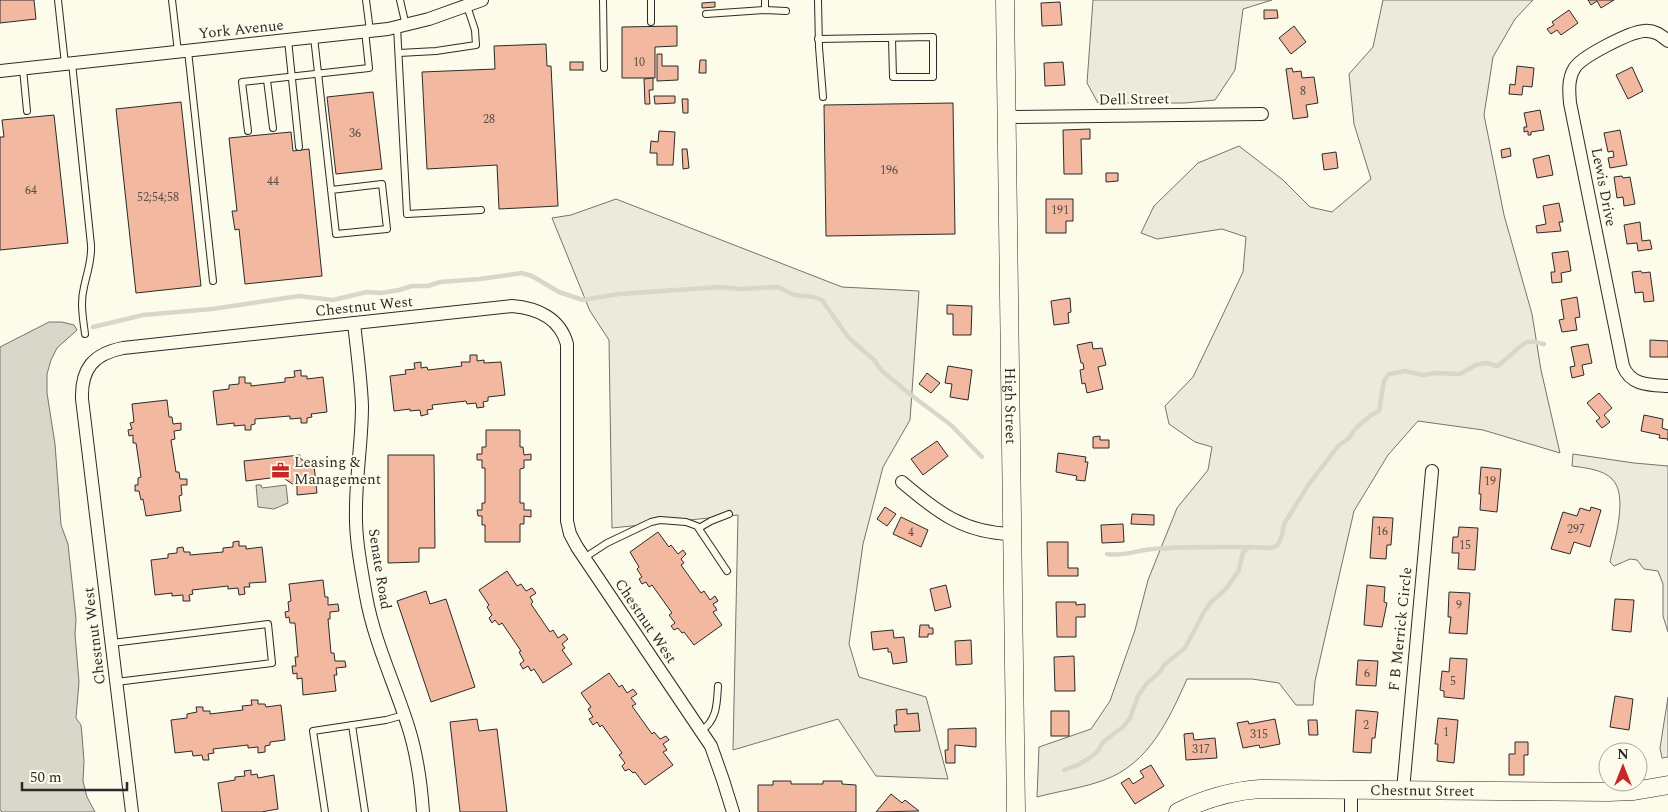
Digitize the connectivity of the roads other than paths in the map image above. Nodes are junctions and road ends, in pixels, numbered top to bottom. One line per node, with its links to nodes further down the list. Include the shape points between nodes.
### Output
1 (58, 0): 25 (lane)
2 (172, 0): 23 (lane)
3 (366, 0): 17 (lane)
4 (400, 0): 16 (lane)
5 (482, 0): 11 (street, York Avenue)
6 (603, 0): 26 (lane)
7 (651, 0): 15 (lane)
8 (765, 0): 12 (lane)
9 (818, 0): 20 (lane)
10 (1005, 0): 35 (main road, High Street)
11 (467, 6): 16 (street, York Avenue); 24 (lane, via 476,45)
12 (765, 10): 13 (lane); 14 (lane)
13 (786, 11)
14 (706, 14)
15 (651, 22)
16 (402, 26): 17 (street, York Avenue); 24 (lane)
17 (368, 31): 18 (street, York Avenue); 29 (lane, via 369,68)
18 (314, 37): 21 (street, York Avenue); 29 (lane)
19 (892, 38): 19 (lane, via 892,77 934,77 933,37); 20 (lane)
20 (818, 39): 32 (lane)
21 (288, 40): 23 (street, York Avenue); 30 (lane)
22 (1668, 41): 44 (street, Lewis Drive, via 1657,33 1643,31 1630,34 1588,56 1574,68 1569,95 1623,366 1639,383)
23 (183, 51): 25 (street, York Avenue); 41 (lane)
24 (399, 53): 40 (lane, via 407,214)
25 (68, 64): 27 (street, York Avenue); 43 (lane, via 91,245 82,298)
26 (604, 68)
27 (23, 69): 28 (street, York Avenue); 33 (lane)
28 (0, 71)
29 (318, 74): 30 (lane); 39 (lane)
30 (292, 77): 31 (lane); 38 (lane)
31 (267, 80): 36 (lane); 37 (lane, via 242,82)
32 (822, 97)
33 (27, 111)
34 (1262, 114): 35 (street, Dell Street)
35 (1006, 116): 49 (main road, High Street)
36 (273, 128)
37 (248, 131)
38 (299, 147)
39 (331, 190): 39 (lane, via 336,234 387,229 382,184)
40 (481, 210)
41 (213, 281)
42 (354, 323): 50 (street, Chestnut West, via 512,306 536,311 558,324 568,352 567,520 570,534); 52 (street, Chestnut West, via 123,348 102,355 86,369 82,399); 55 (street, Senate Road, via 362,399 356,501 358,542 374,633)
43 (85, 334)
44 (1668, 386)
45 (1432, 471): 60 (street, F B Merrick Circle)
46 (902, 482): 49 (street, via 929,505 960,524 987,532)
47 (728, 514): 48 (lane)
48 (698, 528): 50 (lane, via 689,522 657,520 607,543); 51 (lane)
49 (1012, 534): 66 (main road, High Street)
50 (584, 558): 57 (street, Chestnut West)
51 (727, 571)
52 (112, 643): 53 (street, Chestnut West); 53 (lane, via 268,624 272,663)
53 (116, 682): 61 (street, Chestnut West)
54 (718, 686): 57 (lane, via 715,715)
55 (404, 715): 56 (lane); 64 (street, Senate Road, via 418,766)
56 (352, 725): 62 (lane, via 313,731); 63 (lane)
57 (701, 731): 65 (street, Chestnut West, via 714,753)
58 (1668, 785): 60 (main road, Chestnut Street, via 1608,792)
59 (1351, 790): 60 (main road, Chestnut Street); 67 (main road, Chestnut Street, via 1249,790 1214,797); 68 (street)
60 (1402, 790)
61 (132, 812)
62 (325, 812)
63 (365, 812)
64 (423, 812)
65 (733, 812)
66 (1016, 812)
67 (1178, 812)
68 (1351, 812)

